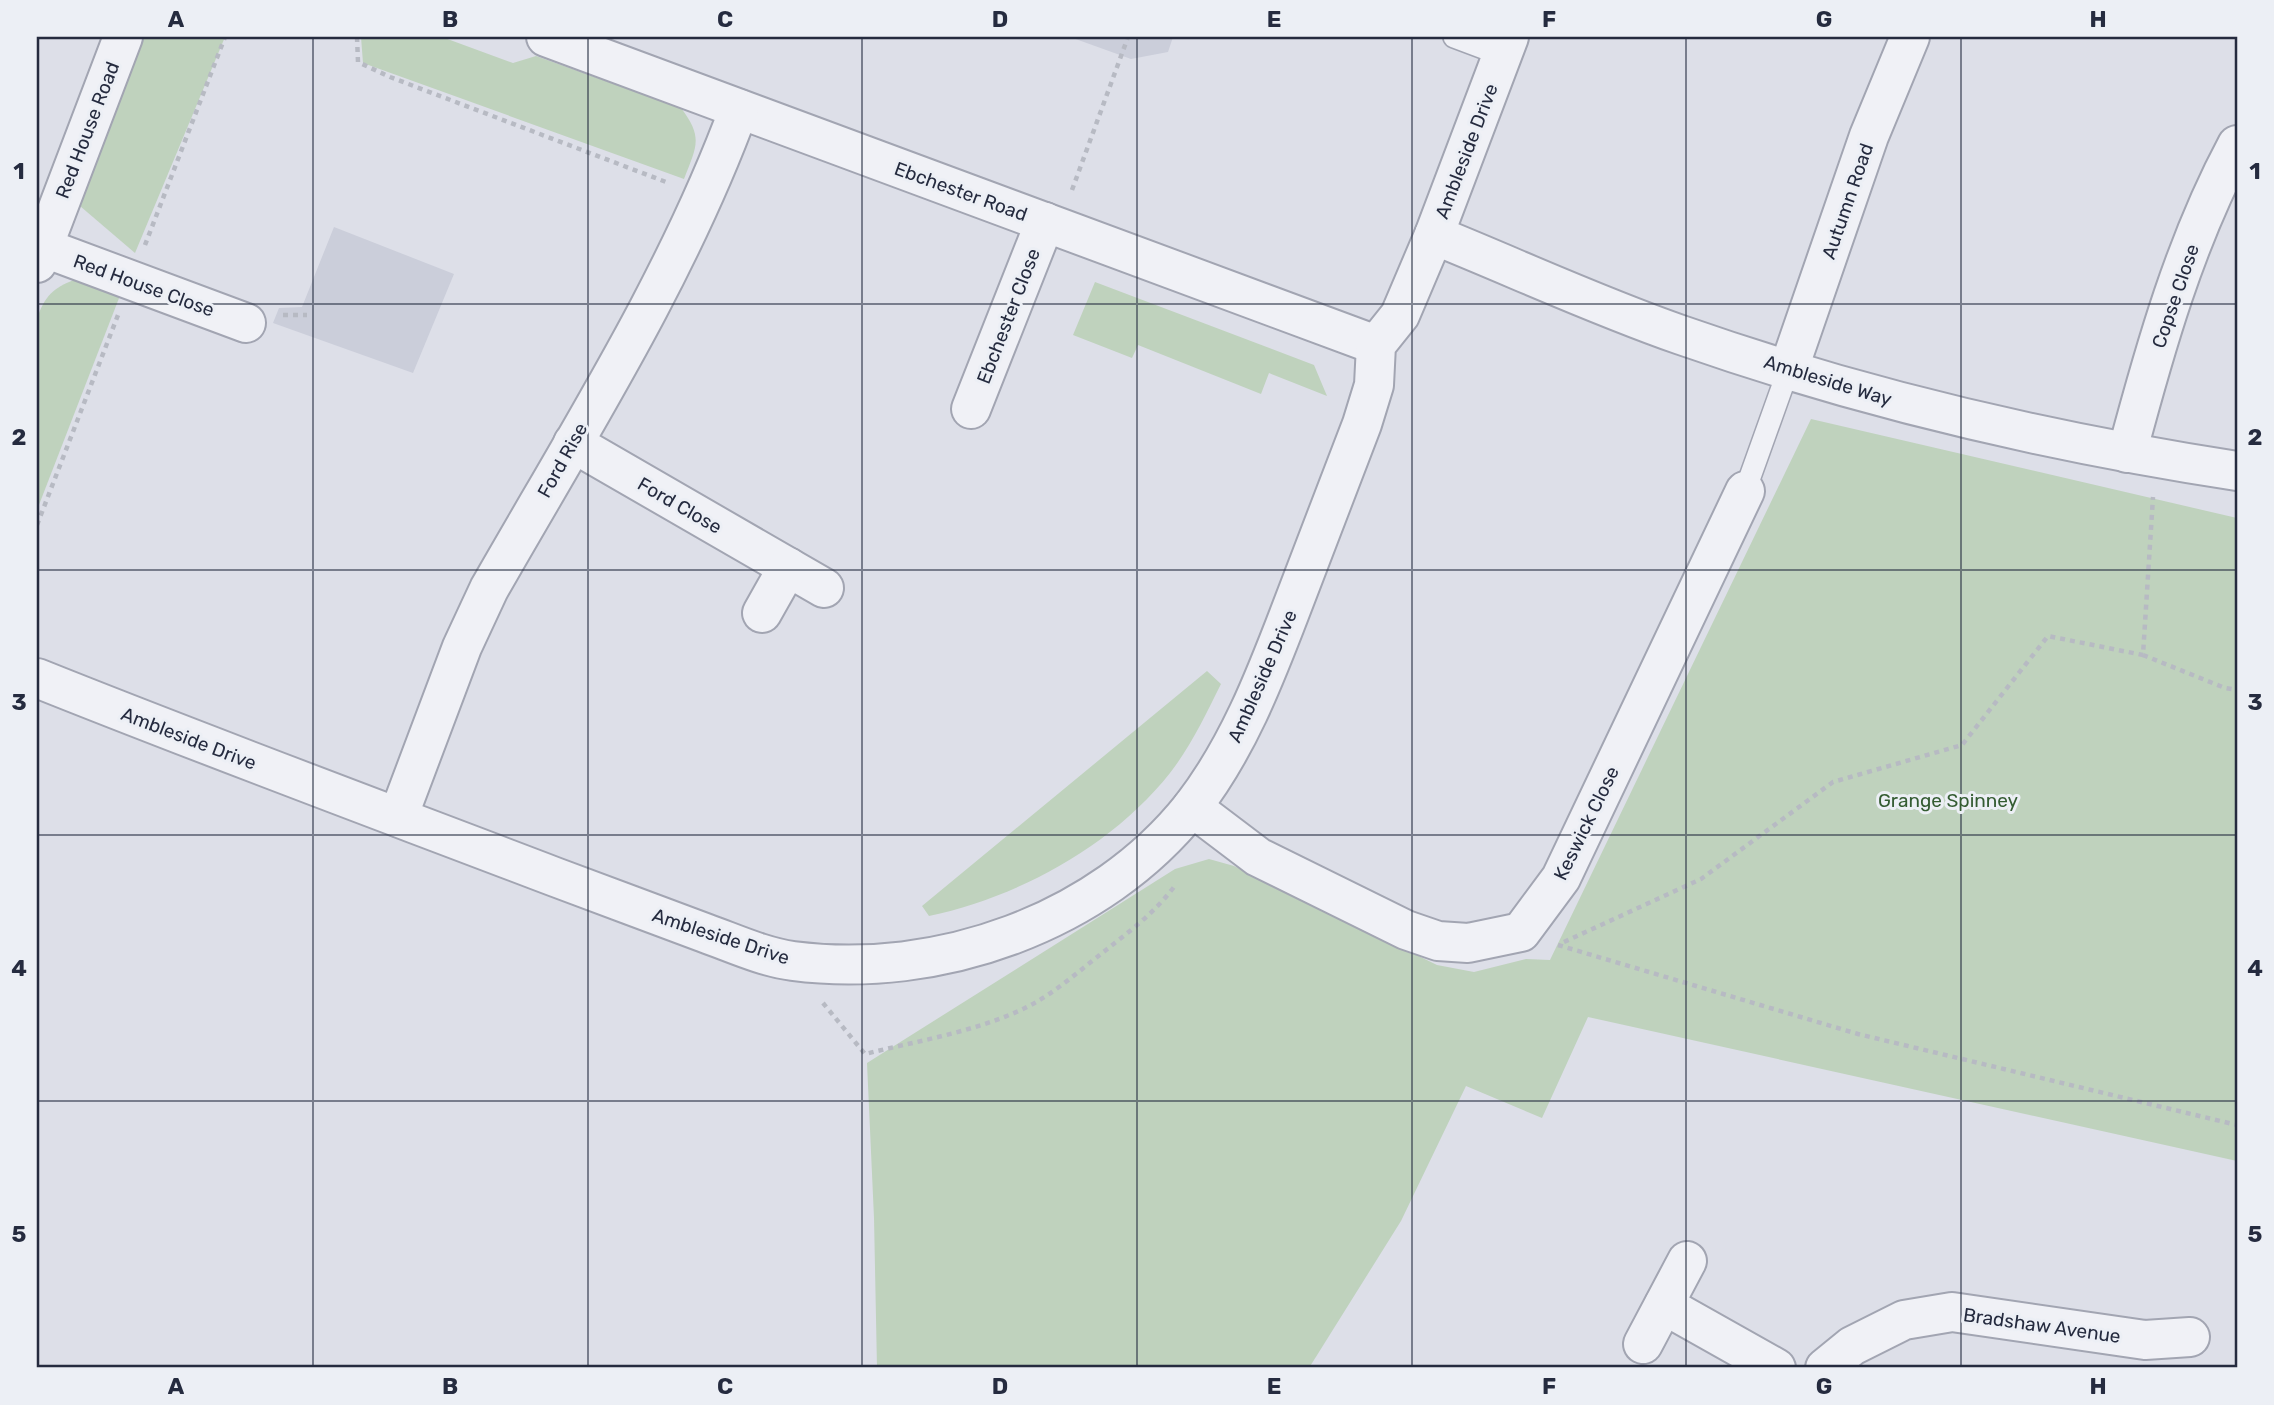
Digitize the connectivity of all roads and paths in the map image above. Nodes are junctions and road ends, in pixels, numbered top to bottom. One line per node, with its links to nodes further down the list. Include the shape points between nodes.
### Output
1 (123, 37): 14 (street, Red House Road)
2 (357, 37): 11 (path, via 358,62 390,77)
3 (545, 37): 7 (street, Ebchester Road)
4 (1128, 37): 12 (path)
5 (1454, 37): 8 (lane)
6 (1910, 37): 17 (street, Autumn Road, via 1869,136)
7 (587, 44): 9 (street, Ebchester Road)
8 (1505, 46): 13 (street, Ambleside Drive)
9 (739, 109): 11 (street, Ford Rise); 12 (street, Ebchester Road)
10 (2237, 145): 20 (street, Copse Close, via 2188,254 2155,351)
11 (704, 196): 19 (street, Ford Rise)
12 (1051, 225): 16 (street, Ebchester Road); 18 (street, Ebchester Close)
13 (1434, 235): 16 (street, Ambleside Drive, via 1400,315); 17 (street, Ambleside Way, via 1679,335)
14 (40, 255): 15 (street, Red House Close)
15 (246, 323)
16 (1376, 345): 29 (street, Ambleside Drive, via 1374,385 1362,424 1264,679 1228,752)
17 (1789, 368): 20 (street, Ambleside Way, via 1927,409); 22 (lane)
18 (971, 410)
19 (573, 443): 23 (street, Ford Close); 30 (street, Ford Rise, via 489,589 462,647)
20 (2142, 456): 21 (street, Ambleside Way); 26 (path)
21 (2237, 471)
22 (1745, 491): 31 (street, Keswick Close, via 1561,878)
23 (788, 567): 24 (street, Ford Close); 25 (street)
24 (824, 588)
25 (762, 613)
26 (2143, 655): 28 (path); 32 (path, via 2048,636 1962,745 1833,782 1701,878)
27 (37, 678): 30 (street, Ambleside Drive)
28 (2237, 690)
29 (1192, 807): 30 (street, Ambleside Drive, via 1124,873 1034,926 946,956 830,964 789,960 747,948); 31 (street, via 1258,857 1406,930 1438,942 1468,943)
30 (398, 817)
31 (1521, 932): 32 (path)
32 (1558, 945): 33 (path, via 1858,1034)
33 (2237, 1125)
34 (1687, 1261): 35 (street)
35 (1664, 1306): 37 (street); 39 (street)
36 (2190, 1338): 38 (street, Bradshaw Avenue, via 2145,1340)
37 (1643, 1344)
38 (2108, 1351): 40 (street, Bradshaw Avenue, via 1952,1312 1904,1321 1852,1346)
39 (1776, 1368)
40 (1825, 1368)

